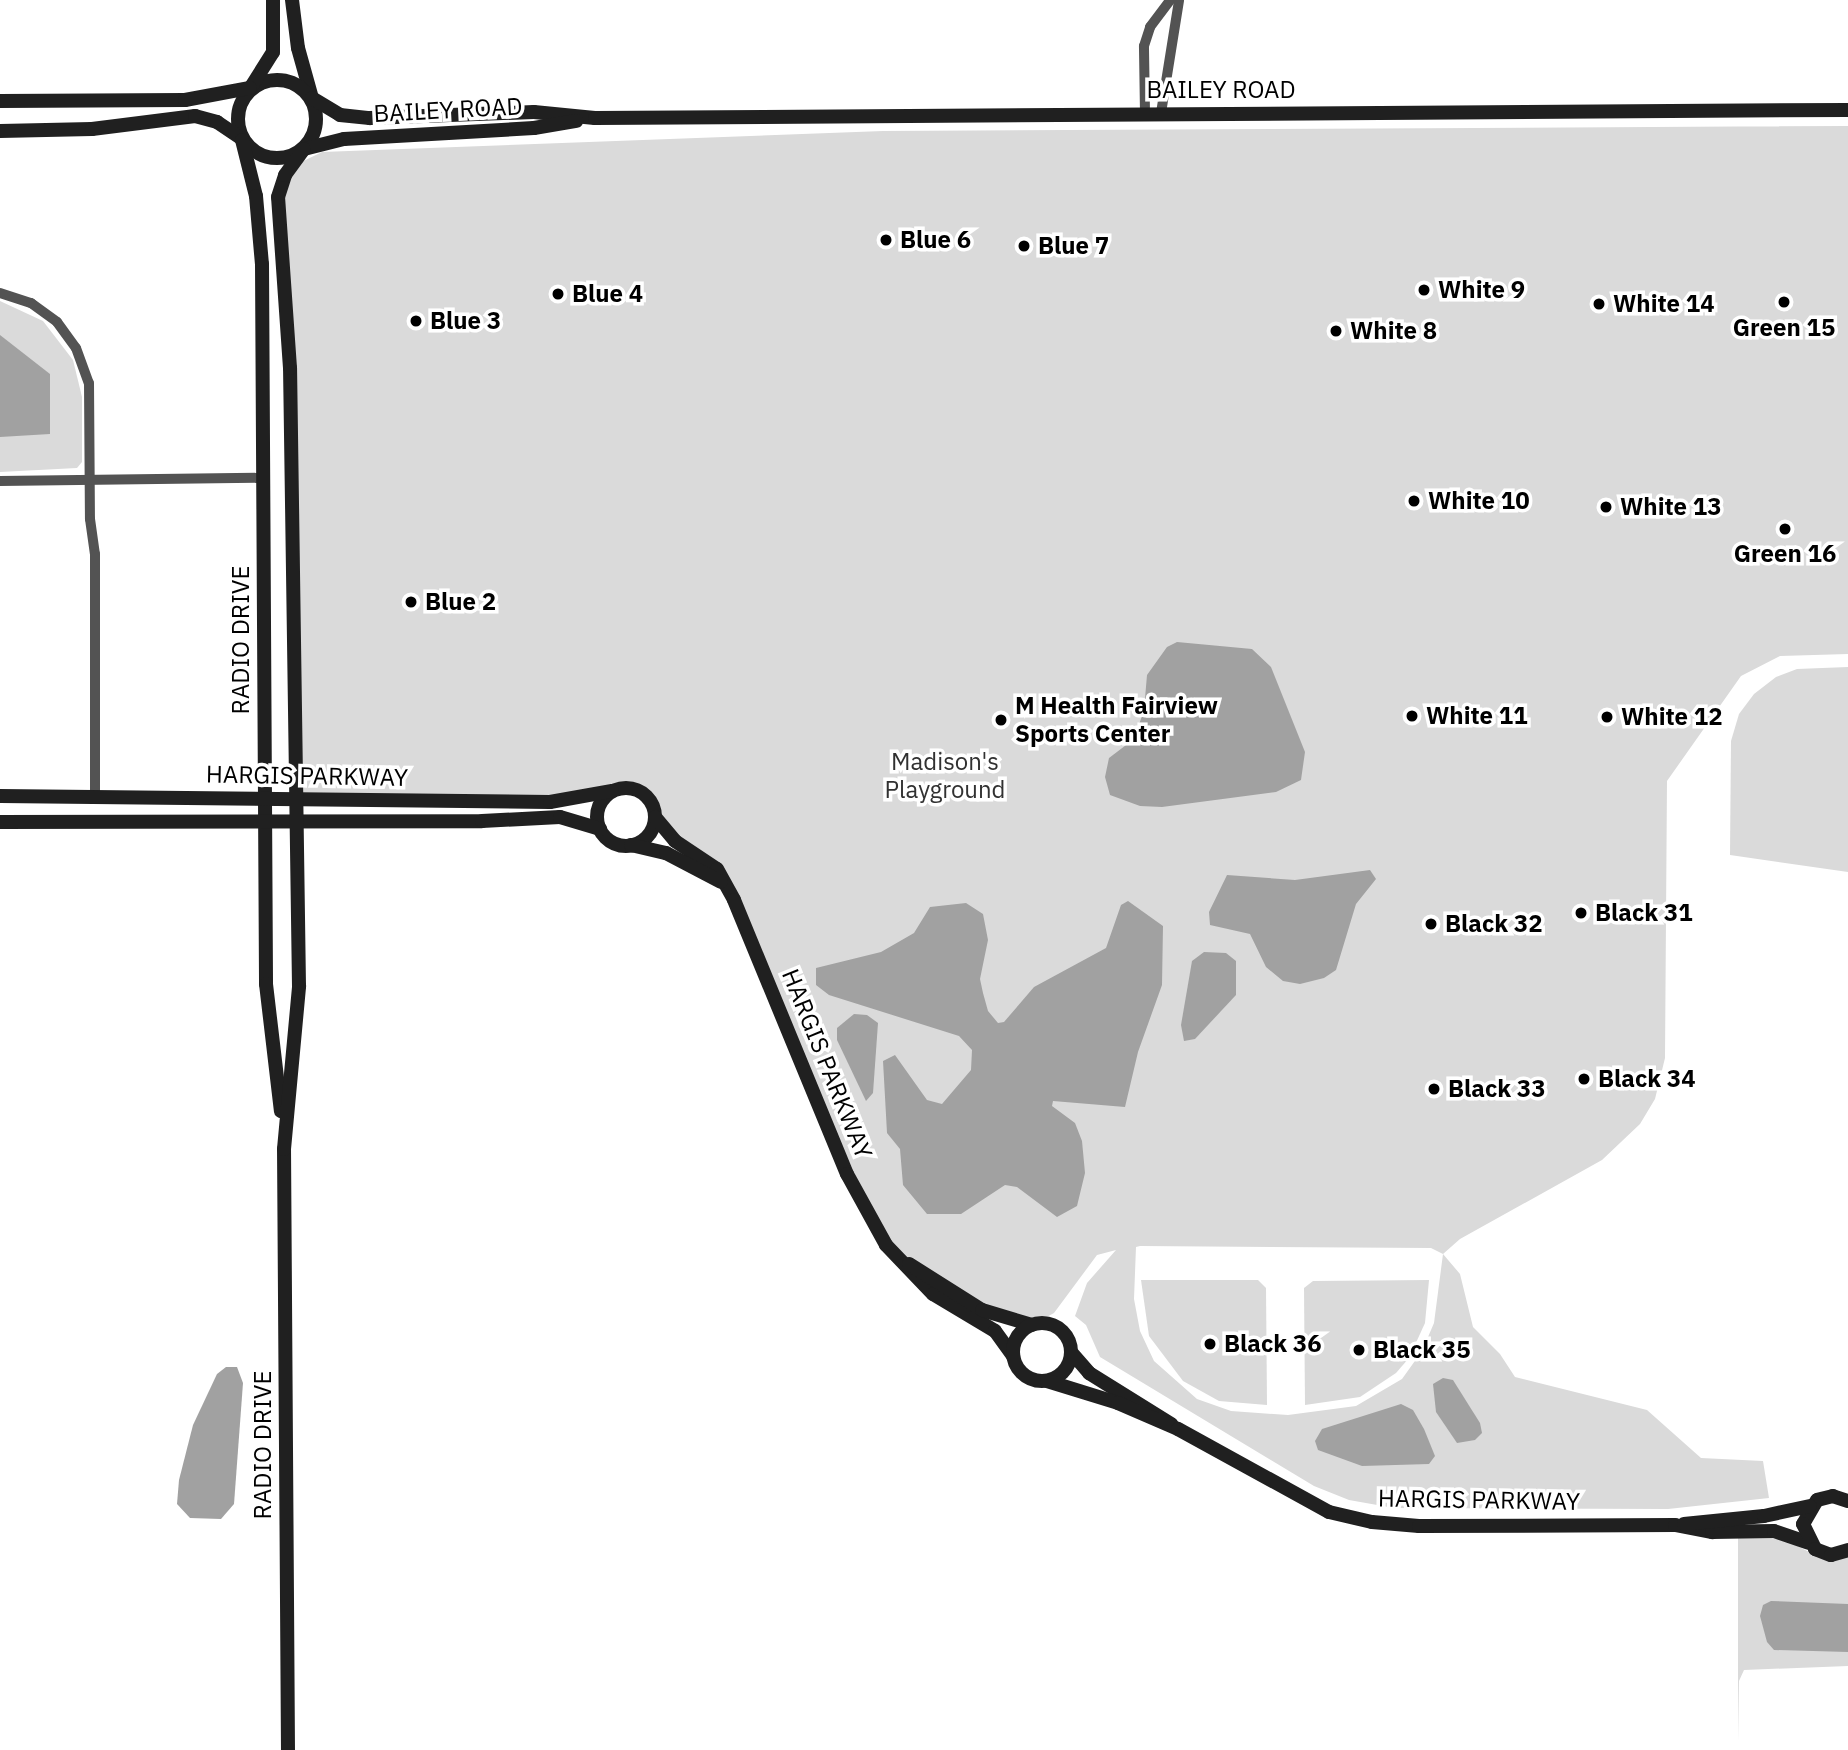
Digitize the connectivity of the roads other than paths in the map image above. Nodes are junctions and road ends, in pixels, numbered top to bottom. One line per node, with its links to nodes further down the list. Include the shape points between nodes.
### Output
1 (274, 0): 5 (main road, via 273,52)
2 (292, 0): 6 (main road, via 298,48)
3 (1171, 0): 9 (street, via 1150,27 1144,46)
4 (1178, 0): 10 (street)
5 (250, 88): 6 (main road, via 283,83); 7 (main road, via 184,100); 13 (main road, via 237,115)
6 (312, 98): 11 (main road, BAILEY ROAD, via 355,118 534,112); 14 (main road, via 315,128)
7 (0, 101)
8 (1848, 110): 10 (main road, BAILEY ROAD)
9 (1145, 113): 10 (main road, BAILEY ROAD); 11 (main road, BAILEY ROAD)
10 (1161, 113)
11 (595, 118): 14 (main road, BAILEY ROAD, via 534,128 344,139)
12 (0, 131): 13 (main road, via 92,129 195,116 217,122)
13 (242, 140): 14 (main road, via 266,156); 17 (main road, RADIO DRIVE, via 256,196 261,242)
14 (304, 149): 23 (main road, RADIO DRIVE, via 285,175 278,197 290,368)
15 (0, 293): 16 (street, via 41,309 76,348 89,388)
16 (90, 478): 17 (street); 18 (street); 21 (street, via 95,550)
17 (263, 478): 22 (main road, RADIO DRIVE)
18 (0, 481)
19 (612, 791): 23 (main road, HARGIS PARKWAY, via 550,802); 24 (main road, via 640,791 652,802); 28 (main road, via 597,812)
20 (0, 796): 21 (main road, HARGIS PARKWAY)
21 (95, 796): 22 (main road, HARGIS PARKWAY)
22 (264, 797): 23 (main road, HARGIS PARKWAY); 25 (main road, RADIO DRIVE)
23 (297, 799): 26 (main road, RADIO DRIVE)
24 (655, 817): 29 (main road, via 645,838); 30 (main road, HARGIS PARKWAY, via 675,841 717,869)
25 (265, 821): 26 (main road, HARGIS PARKWAY); 27 (main road, HARGIS PARKWAY); 31 (main road, RADIO DRIVE, via 267,984)
26 (297, 821): 28 (main road, HARGIS PARKWAY, via 560,817); 31 (main road, RADIO DRIVE, via 299,986)
27 (0, 822)
28 (600, 829): 29 (main road, via 613,842)
29 (631, 845): 30 (main road, via 666,853)
30 (721, 881): 32 (main road, HARGIS PARKWAY, via 741,913 863,1209)
31 (284, 1140): 43 (main road, RADIO DRIVE)
32 (899, 1258): 33 (main road, HARGIS PARKWAY, via 982,1310); 35 (main road, HARGIS PARKWAY, via 933,1294 995,1331)
33 (1032, 1325): 34 (main road, via 1057,1328); 35 (main road, via 1017,1337)
34 (1071, 1352): 36 (main road, via 1067,1368); 37 (main road, HARGIS PARKWAY, via 1089,1373 1156,1410)
35 (1013, 1356): 36 (main road, via 1029,1378)
36 (1047, 1381): 37 (main road, HARGIS PARKWAY, via 1084,1389)
37 (1178, 1429): 40 (main road, HARGIS PARKWAY, via 1329,1512 1372,1522 1419,1526)
38 (1848, 1501): 39 (main road, HARGIS PARKWAY, via 1826,1497)
39 (1810, 1506): 40 (main road, HARGIS PARKWAY); 41 (main road, via 1803,1524)
40 (1675, 1525): 41 (main road, HARGIS PARKWAY, via 1712,1532 1774,1531)
41 (1808, 1543): 42 (main road, HARGIS PARKWAY, via 1822,1553)
42 (1848, 1550)
43 (288, 1750)

